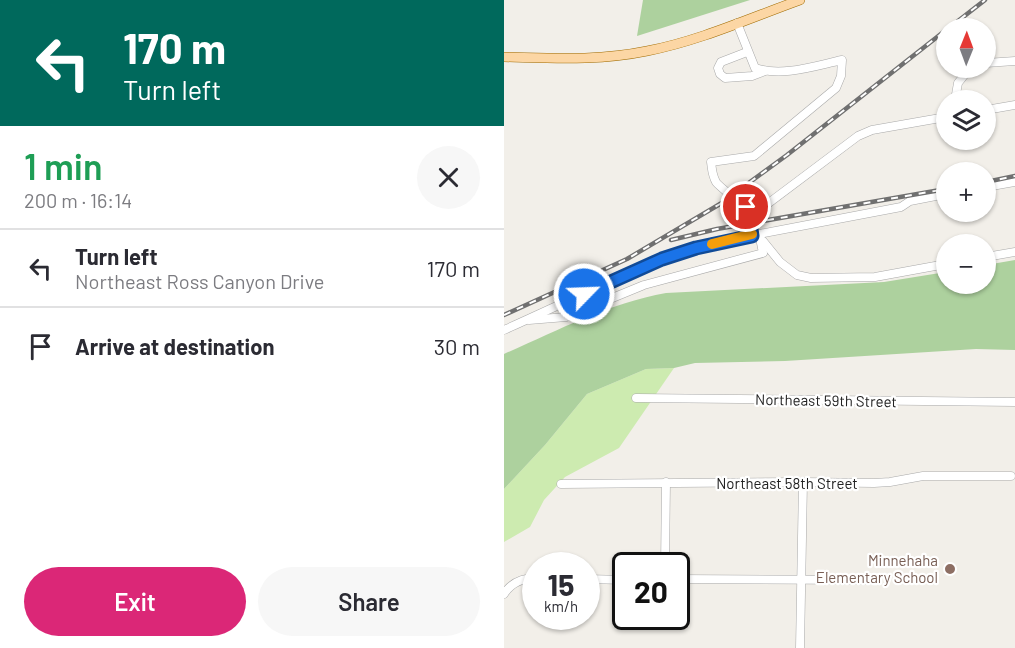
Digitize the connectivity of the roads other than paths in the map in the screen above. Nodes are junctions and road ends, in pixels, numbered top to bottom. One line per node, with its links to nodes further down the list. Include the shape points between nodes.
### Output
1 (800, 0): 2 (main road)
2 (737, 23): 3 (street); 4 (main road, via 626,55)
3 (747, 52): 7 (street, via 755,68); 7 (street, via 721,62 720,74 725,78)
4 (504, 57)
5 (1015, 61): 6 (street)
6 (996, 62)
7 (765, 71): 14 (street, via 842,60 836,88 754,156 711,162 717,184)
8 (1015, 105): 9 (street)
9 (996, 108)
10 (936, 119): 14 (street, via 858,135)
11 (1015, 182): 12 (street)
12 (996, 185)
13 (936, 196): 15 (street)
14 (754, 214): 15 (street, via 750,223)
15 (756, 237): 18 (street, via 797,275 811,278 875,277); 19 (street, via 662,259); 19 (street, via 763,253 644,285 566,317)
16 (1015, 252): 17 (street)
17 (996, 256)
18 (936, 266)
19 (526, 320): 20 (street)
20 (504, 330)
21 (636, 398): 22 (street, Northeast 59th Street)
22 (1015, 402)
23 (1011, 476): 25 (street, Northeast 58th Street, via 923,476 874,483)
24 (666, 482): 25 (street, Northeast 58th Street); 26 (street, Northeast 58th Street); 27 (street)
25 (802, 482): 30 (street)
26 (561, 484)
27 (665, 552)
28 (690, 579): 30 (street)
29 (522, 580): 32 (street)
30 (802, 580): 31 (street); 33 (street)
31 (874, 580)
32 (506, 591)
33 (800, 648)

